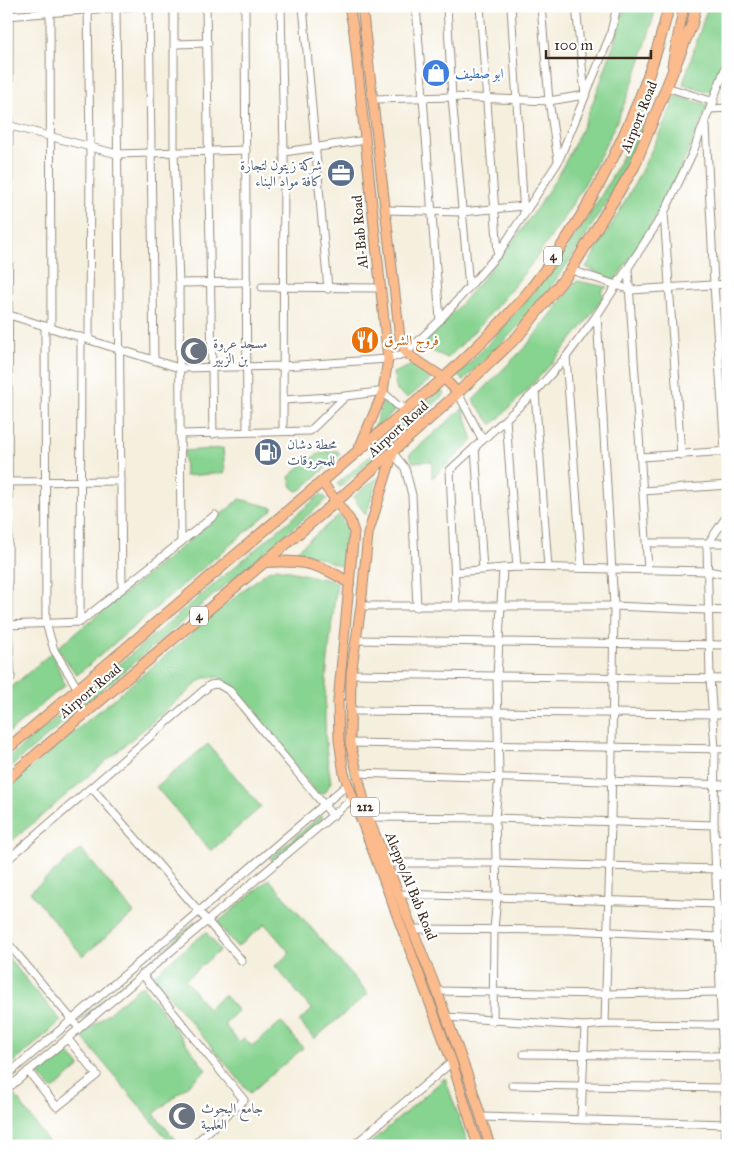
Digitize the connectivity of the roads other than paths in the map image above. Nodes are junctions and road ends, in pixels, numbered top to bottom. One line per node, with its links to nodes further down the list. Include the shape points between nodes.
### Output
1 (9, 6): 25 (street)
2 (137, 6): 22 (street)
3 (149, 6): 50 (street)
4 (174, 6): 28 (street)
5 (206, 6): 27 (street)
6 (245, 6): 47 (street)
7 (281, 6): 49 (street)
8 (303, 6): 46 (street)
9 (349, 6): 44 (main road, Al-Bab Road)
10 (362, 6): 37 (main road, Al-Bab Road)
11 (416, 6): 35 (street)
12 (447, 6): 33 (street)
13 (480, 6): 34 (street)
14 (511, 6): 36 (street)
15 (541, 6): 38 (street)
16 (576, 6): 32 (street)
17 (613, 6): 26 (street)
18 (617, 6): 26 (street)
19 (669, 6): 92 (highway, Airport Road / 4, via 627,130 593,193 529,290 502,322)
20 (684, 6): 30 (main road, Airport Road)
21 (696, 6): 30 (highway, 4, via 692,24)
22 (116, 7): 23 (street); 52 (street)
23 (88, 9): 24 (street); 45 (street)
24 (50, 10): 25 (street); 43 (street)
25 (8, 16): 42 (street)
26 (614, 20): 32 (street)
27 (208, 43): 28 (street); 48 (street)
28 (175, 44): 51 (street)
29 (728, 61): 39 (street)
30 (671, 73): 31 (highway, Airport Road / 4)
31 (666, 86): 39 (street); 63 (highway, Airport Road / 4, via 634,167)
32 (586, 95): 38 (street); 53 (street)
33 (452, 97): 34 (street); 35 (street); 58 (street)
34 (486, 97): 36 (street); 55 (street)
35 (424, 98): 37 (street); 57 (street)
36 (517, 98): 38 (street); 54 (street)
37 (374, 99): 56 (main road, Al-Bab Road)
38 (549, 100): 53 (street)
39 (712, 105): 40 (street); 41 (street)
40 (728, 108)
41 (706, 121): 59 (street); 67 (street)
42 (8, 126): 43 (street); 77 (street)
43 (51, 137): 45 (street); 80 (street)
44 (366, 140): 46 (street); 75 (main road, Al-Bab Road)
45 (90, 147): 52 (street); 82 (street)
46 (315, 148): 49 (street); 74 (street)
47 (246, 150): 48 (street); 65 (street)
48 (208, 152): 51 (street); 64 (street)
49 (284, 152): 71 (street)
50 (151, 153): 51 (street); 52 (street); 87 (street)
51 (174, 153): 66 (street)
52 (117, 154): 83 (street)
53 (558, 162): 60 (street)
54 (524, 206): 55 (street); 60 (street)
55 (493, 208): 58 (street); 61 (street)
56 (387, 210): 57 (street); 84 (main road, Al-Bab Road, via 400,338)
57 (433, 212): 58 (street); 79 (street)
58 (461, 212): 72 (street)
59 (664, 213): 62 (street); 73 (street)
60 (524, 214): 61 (street)
61 (498, 254): 72 (street)
62 (628, 269): 69 (street); 76 (street)
63 (571, 270): 69 (street); 95 (highway, Airport Road / 4, via 518,336)
64 (212, 282): 65 (street); 66 (street); 88 (street)
65 (247, 282): 91 (street)
66 (179, 283): 90 (street)
67 (714, 284): 68 (street); 73 (street); 107 (street)
68 (728, 284)
69 (614, 286): 76 (street); 78 (street)
70 (262, 287): 71 (street)
71 (283, 287): 74 (street); 89 (street)
72 (469, 287): 79 (street)
73 (668, 287): 76 (street); 109 (street)
74 (328, 288): 75 (street)
75 (379, 288): 86 (main road, Al-Bab Road)
76 (631, 290): 110 (street)
77 (8, 315): 80 (street); 113 (street)
78 (597, 315): 85 (street); 132 (street)
79 (440, 320): 84 (street)
80 (48, 327): 81 (street); 111 (street)
81 (81, 337): 82 (street); 114 (street)
82 (89, 340): 83 (street)
83 (121, 350): 87 (street); 112 (street)
84 (406, 353): 86 (street); 92 (main road)
85 (566, 357): 94 (street); 131 (street)
86 (388, 359): 89 (street); 93 (main road, Al-Bab Road)
87 (154, 360): 90 (street)
88 (212, 366): 90 (street); 91 (street); 103 (street)
89 (284, 366): 91 (street); 97 (street)
90 (180, 368): 102 (street)
91 (246, 368): 101 (street)
92 (444, 378): 95 (main road); 98 (highway, Airport Road / 4)
93 (383, 392): 96 (street); 98 (street, via 398,406); 106 (main road, Al-Bab Road)
94 (535, 392): 99 (street); 129 (street)
95 (458, 393): 104 (street); 108 (highway, Airport Road)
96 (346, 396): 97 (street); 100 (street, via 310,431)
97 (284, 400): 100 (street)
98 (408, 408): 106 (highway, Airport Road / 4)
99 (506, 419): 104 (street); 128 (street)
100 (283, 431): 101 (street)
101 (247, 432): 103 (street)
102 (180, 434): 103 (street); 123 (street)
103 (212, 434)
104 (482, 439): 105 (street)
105 (475, 447): 133 (street); 136 (street, via 450,470)
106 (358, 451): 115 (highway, Airport Road)
107 (726, 451): 109 (street)
108 (393, 453): 118 (highway, Airport Road / 4); 122 (main road, Aleppo/Al Bab Road / 212); 141 (street, via 405,468 412,495)
109 (681, 454): 110 (street)
110 (641, 457): 117 (street)
111 (44, 481): 113 (street); 114 (street); 148 (street)
112 (121, 481): 114 (street); 139 (street)
113 (7, 482): 149 (street)
114 (81, 482): 147 (street)
115 (322, 482): 118 (main road); 161 (highway, Airport Road / 4)
116 (728, 485): 117 (street)
117 (643, 491): 124 (street)
118 (337, 501): 121 (main road); 127 (highway, Airport Road / 4)
119 (215, 515): 123 (street)
120 (728, 520): 126 (street, via 724,520)
121 (354, 532): 122 (main road); 138 (main road, Aleppo/Al Bab Road / 212)
122 (368, 534): 140 (main road, Aleppo/Al Bab Road / 212)
123 (180, 542): 139 (street)
124 (646, 543): 126 (street); 134 (street)
125 (728, 543): 126 (street)
126 (707, 545): 135 (street)
127 (264, 562): 138 (highway, via 292,560 328,568); 175 (highway, Airport Road / 4)
128 (517, 567): 129 (street); 130 (street)
129 (548, 567): 131 (street)
130 (503, 568): 133 (street); 144 (street)
131 (582, 568): 132 (street)
132 (614, 569): 134 (street); 142 (street)
133 (483, 570): 136 (street)
134 (648, 570): 135 (street)
135 (708, 571): 137 (street); 145 (street)
136 (455, 572): 143 (street)
137 (728, 574)
138 (350, 583): 179 (main road, Aleppo/Al Bab Road / 212, via 338,702 339,740)
139 (122, 589): 147 (street)
140 (361, 606): 141 (street); 150 (main road, Aleppo/Al Bab Road / 212)
141 (417, 606): 143 (street)
142 (614, 606): 144 (street); 145 (street); 152 (street)
143 (456, 607): 144 (street)
144 (500, 607): 151 (street)
145 (710, 610): 146 (street); 153 (street)
146 (728, 610)
147 (80, 622): 148 (street)
148 (46, 623): 149 (street); 161 (street, via 54,650)
149 (7, 625): 158 (street)
150 (356, 640): 151 (street); 155 (main road, Aleppo/Al Bab Road / 212)
151 (499, 641): 152 (street); 156 (street)
152 (614, 642): 153 (street); 157 (street)
153 (710, 645): 154 (street); 159 (street)
154 (728, 645)
155 (351, 674): 156 (street); 162 (main road, Aleppo/Al Bab Road / 212)
156 (497, 676): 157 (street); 163 (street)
157 (613, 676): 159 (street); 164 (street)
158 (11, 678)
159 (710, 678): 160 (street); 165 (street)
160 (728, 679)
161 (78, 689): 171 (highway, Airport Road / 4)
162 (350, 711): 163 (street); 167 (main road, Aleppo/Al Bab Road / 212)
163 (498, 711): 164 (street); 168 (street)
164 (612, 713): 165 (street); 169 (street)
165 (713, 713): 166 (street); 170 (street)
166 (728, 714)
167 (350, 743): 168 (street); 173 (main road, Aleppo/Al Bab Road / 212)
168 (498, 747): 169 (street); 174 (street)
169 (612, 747): 170 (street); 176 (street)
170 (715, 749): 172 (street); 177 (street)
171 (6, 750)
172 (728, 750)
173 (356, 774): 174 (street); 184 (main road, Aleppo/Al Bab Road / 212)
174 (499, 777): 176 (street); 185 (street)
175 (6, 780)
176 (611, 781): 177 (street); 186 (street)
177 (714, 785): 178 (street); 187 (street)
178 (728, 785)
179 (347, 786): 181 (main road, Aleppo/Al Bab Road / 212); 182 (street)
180 (92, 788): 182 (street, via 210,685 218,684 230,690); 190 (street); 200 (street)
181 (352, 798): 183 (street); 226 (main road, Aleppo/Al Bab Road / 212)
182 (325, 805): 183 (street); 200 (street)
183 (333, 816): 202 (street)
184 (368, 817): 185 (street); 191 (main road, Aleppo/Al Bab Road / 212)
185 (495, 818): 186 (street); 192 (street)
186 (611, 822): 187 (street); 193 (street)
187 (714, 825): 189 (street)
188 (728, 838): 189 (street)
189 (715, 839): 194 (street)
190 (6, 861)
191 (388, 863): 192 (street); 196 (main road, Aleppo/Al Bab Road / 212)
192 (496, 863): 193 (street); 197 (street)
193 (610, 865): 194 (street); 198 (street)
194 (717, 869): 195 (street, via 720,876); 199 (street)
195 (728, 875)
196 (400, 894): 197 (street); 203 (main road, Aleppo/Al Bab Road / 212)
197 (497, 898): 198 (street); 204 (street)
198 (608, 902): 199 (street); 205 (street)
199 (718, 907): 201 (street); 206 (street)
200 (200, 911): 202 (street); 217 (street)
201 (728, 911)
202 (208, 920): 209 (street); 210 (street)
203 (414, 929): 204 (street); 211 (main road, Aleppo/Al Bab Road / 212)
204 (494, 929): 205 (street); 212 (street)
205 (608, 932): 206 (street); 214 (street)
206 (719, 940): 208 (street); 213 (street)
207 (6, 941): 217 (street)
208 (728, 944)
209 (242, 961)
210 (142, 974): 221 (street); 237 (street, via 244,1100)
211 (437, 991): 212 (street); 215 (main road, Aleppo/Al Bab Road / 212)
212 (494, 992): 214 (street); 218 (street)
213 (721, 992): 214 (street); 216 (street)
214 (605, 994): 219 (street)
215 (446, 1016): 218 (street); 234 (main road, Aleppo/Al Bab Road / 212)
216 (724, 1019): 219 (street); 224 (street)
217 (72, 1020): 221 (street); 228 (street)
218 (493, 1021): 220 (street)
219 (605, 1024): 220 (street)
220 (585, 1026): 225 (street)
221 (79, 1028): 222 (street)
222 (67, 1038): 227 (street); 227 (street, via 97,1075 57,1107)
223 (524, 1054): 225 (street)
224 (724, 1055): 225 (street); 232 (street)
225 (584, 1056): 231 (street)
226 (452, 1062): 238 (street); 239 (main road, Aleppo/Al Bab Road / 212)
227 (28, 1071): 229 (street)
228 (7, 1074): 229 (street)
229 (15, 1082): 233 (street)
230 (512, 1085): 231 (street)
231 (584, 1086): 232 (street); 235 (street)
232 (726, 1088): 236 (street)
233 (6, 1090)
234 (482, 1117): 235 (street); 240 (main road, Aleppo/Al Bab Road / 212)
235 (581, 1119): 236 (street)
236 (727, 1124): 241 (street)
237 (192, 1146)
238 (353, 1146)
239 (478, 1146)
240 (490, 1146)
241 (726, 1146)

